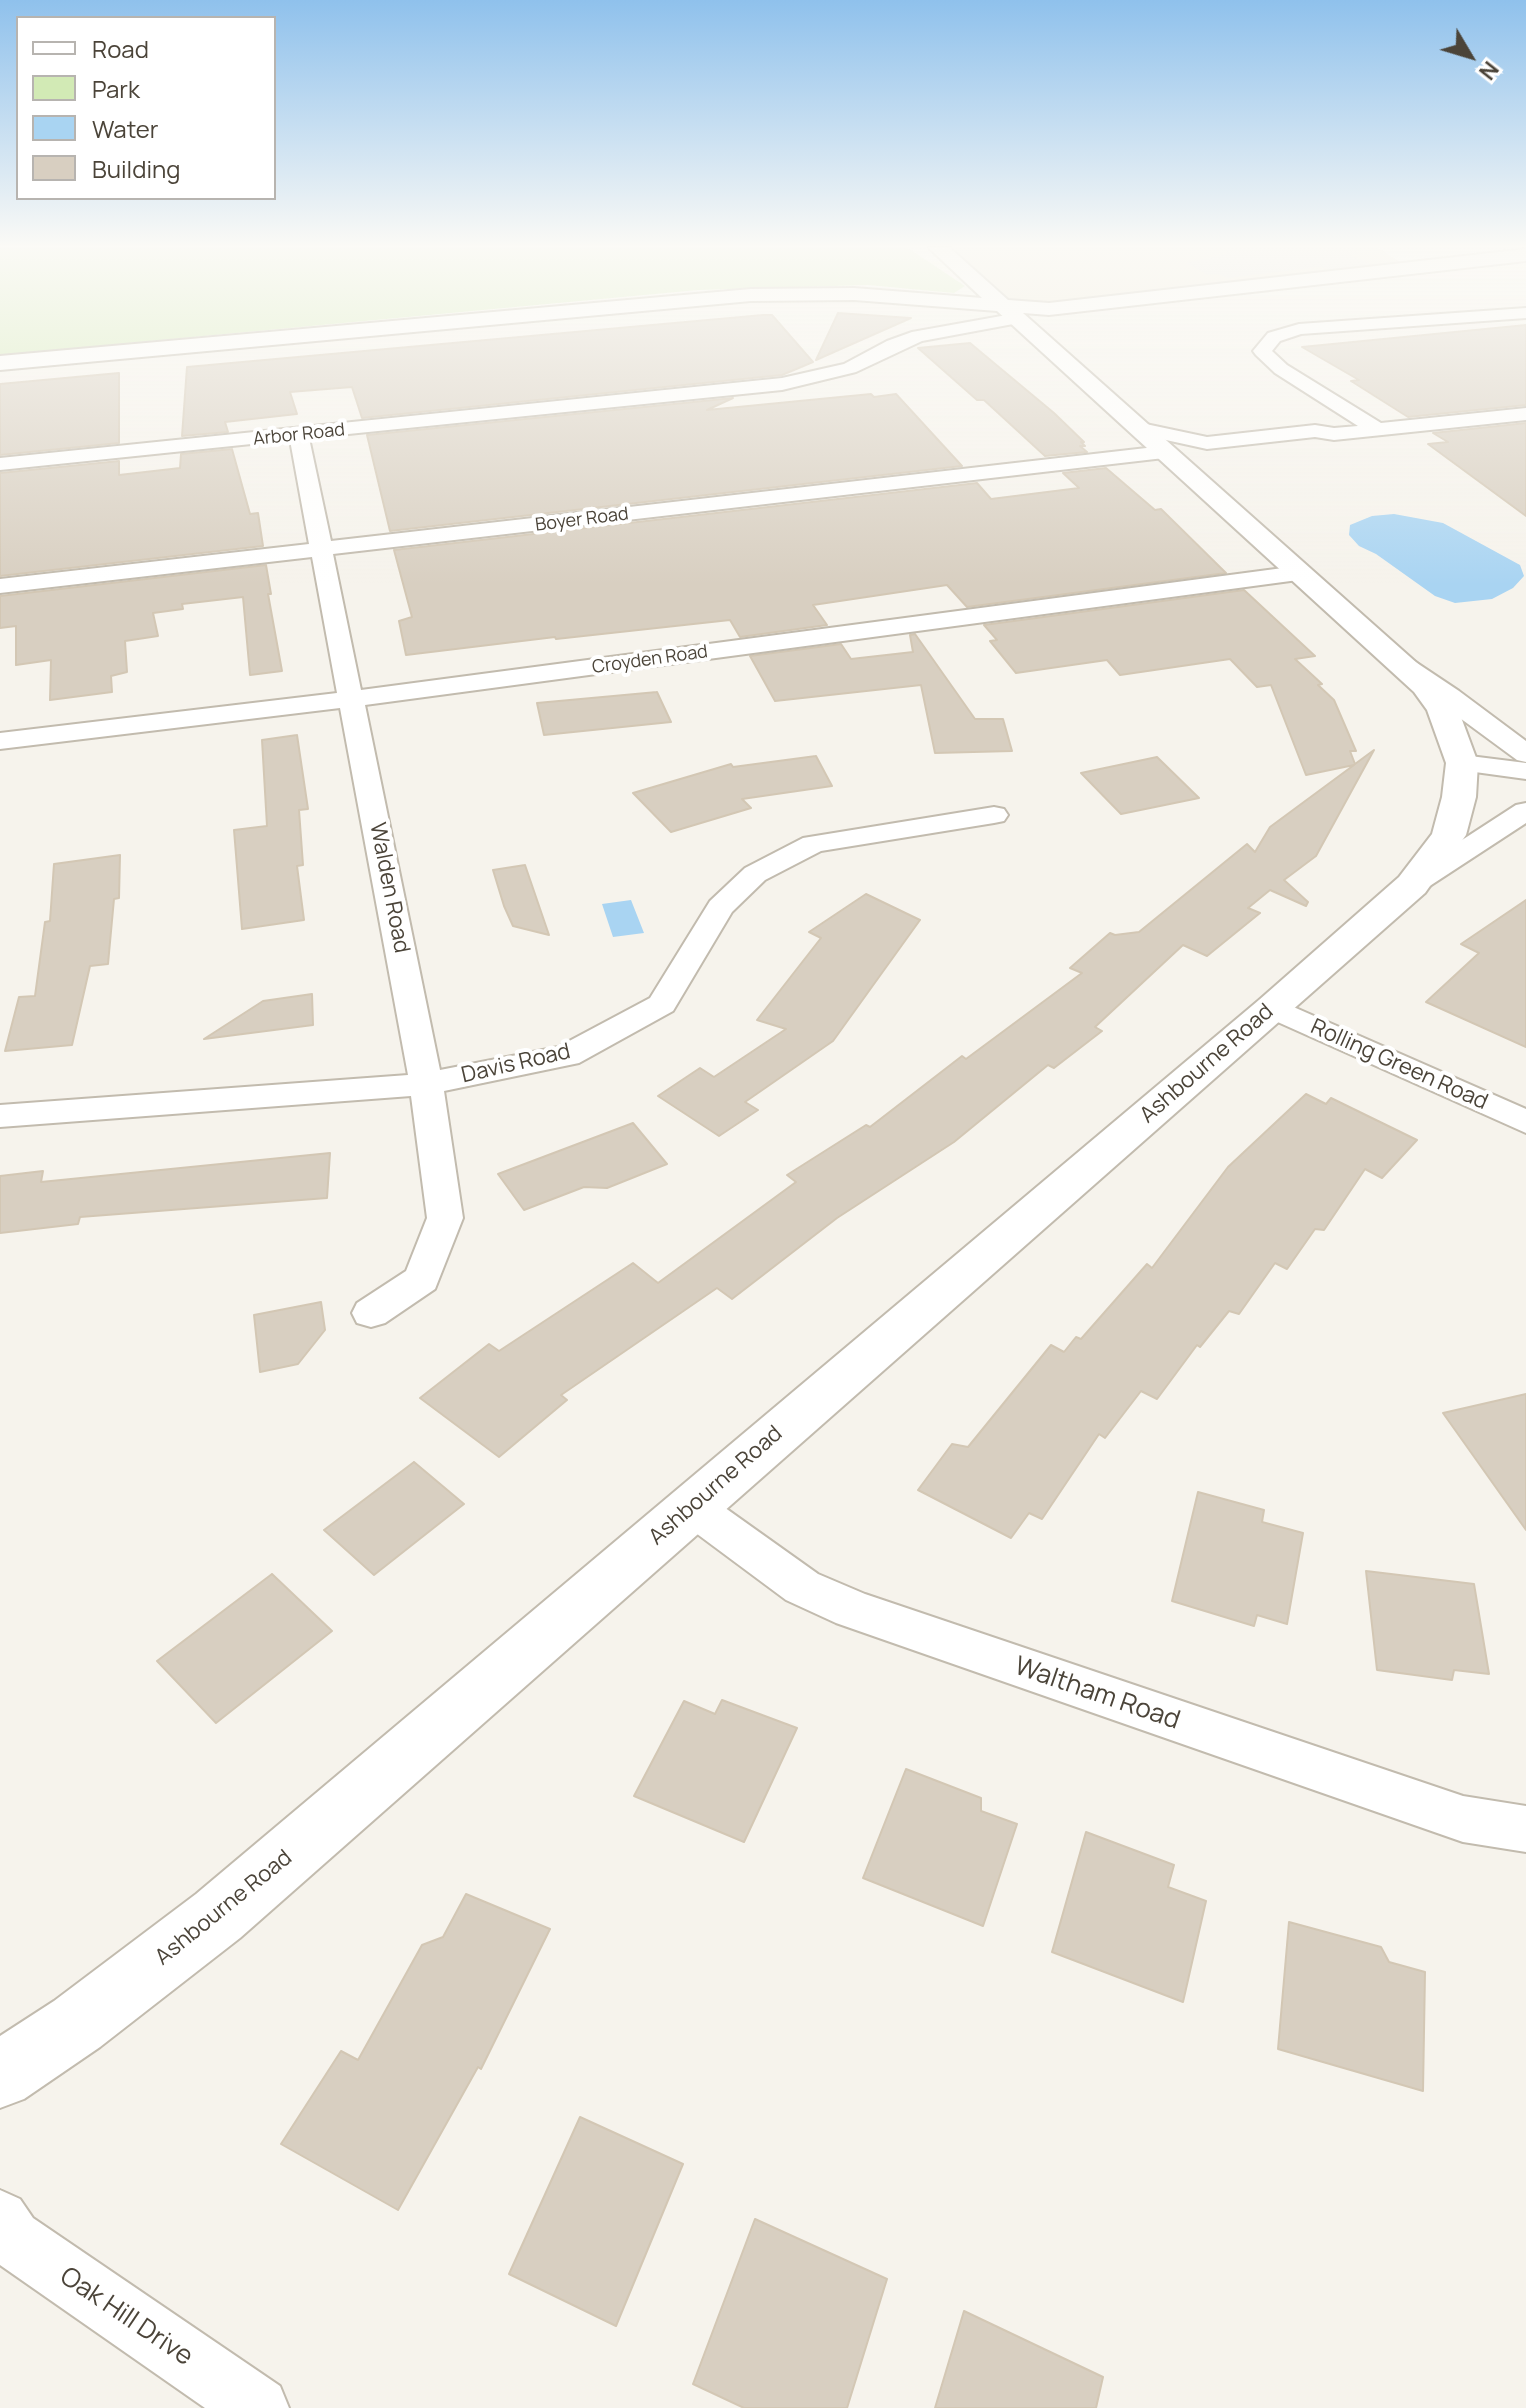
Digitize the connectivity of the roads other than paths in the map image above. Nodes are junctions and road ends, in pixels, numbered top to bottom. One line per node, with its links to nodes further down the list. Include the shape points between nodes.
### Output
1 (29, 360): 5 (street)
2 (864, 360): 9 (street, Arbor Road, via 805,381)
3 (1065, 360): 10 (street, Ashbourne Road)
4 (1272, 360): 7 (street)
5 (0, 363)
6 (1526, 414): 7 (street)
7 (1377, 429): 8 (street)
8 (1334, 434): 10 (street, Boyer Road, via 1315,431 1207,443); 12 (street, via 1325,442 1209,459 1200,467)
9 (299, 435): 11 (street, Arbor Road); 13 (street, Walden Road)
10 (1153, 440): 12 (street, Ashbourne Road); 13 (street, Boyer Road)
11 (0, 464)
12 (1200, 485): 14 (street, Ashbourne Road)
13 (324, 550): 15 (street, Boyer Road); 17 (street, Walden Road)
14 (1298, 573): 16 (street, Ashbourne Road); 17 (street, Croyden Road)
15 (0, 586)
16 (1405, 666): 19 (street); 20 (street, Ashbourne Road, via 1442,709)
17 (353, 699): 18 (street, Croyden Road); 26 (street, Walden Road)
18 (0, 741)
19 (1526, 754)
20 (1462, 763): 21 (street); 24 (street, Ashbourne Road, via 1449,835)
21 (1526, 771)
22 (1526, 811): 24 (street)
23 (994, 815): 26 (street, Davis Road, via 813,844 755,874 720,907 662,1004 567,1056)
24 (1412, 885): 25 (street, Ashbourne Road)
25 (1273, 1008): 28 (street, Rolling Green Road); 30 (street, Ashbourne Road)
26 (426, 1084): 27 (street, Davis Road); 29 (street, Walden Road, via 445,1218 422,1279)
27 (0, 1116)
28 (1526, 1122)
29 (371, 1313)
30 (692, 1507): 31 (street, Waltham Road, via 802,1587 852,1609 1463,1819); 32 (street, Ashbourne Road, via 218,1916 77,2024)
31 (1526, 1829)
32 (0, 2075)
33 (0, 2219): 34 (street, Oak Hill Drive, via 12,2239)
34 (258, 2408)

